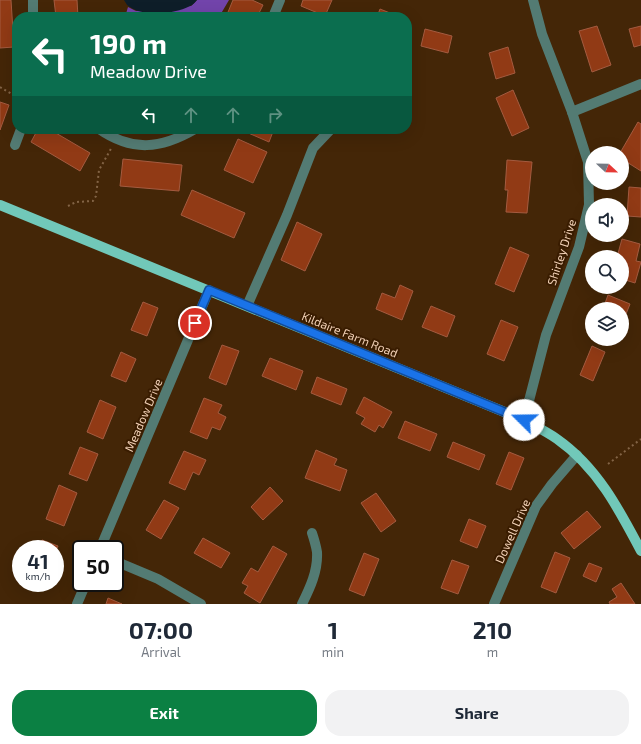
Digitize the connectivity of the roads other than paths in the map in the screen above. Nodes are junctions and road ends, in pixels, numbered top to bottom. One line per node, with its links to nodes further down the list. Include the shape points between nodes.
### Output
1 (33, 0): 5 (street)
2 (280, 0): 6 (street)
3 (529, 0): 4 (street)
4 (532, 0): 8 (street, Shirley Drive, via 542,34)
5 (33, 12)
6 (275, 12)
7 (641, 84): 8 (street)
8 (572, 112): 17 (street, Shirley Drive, via 588,162 589,205 579,247 546,335)
9 (19, 134): 13 (street)
10 (108, 134): 11 (street, via 135,145 170,142)
11 (185, 134)
12 (327, 134): 16 (street, via 314,148)
13 (15, 145)
14 (0, 205): 15 (main road, Kildaire Farm Road)
15 (209, 290): 16 (main road, Kildaire Farm Road); 20 (street, Meadow Drive)
16 (247, 306): 17 (main road, Kildaire Farm Road)
17 (524, 420): 18 (main road, Kildaire Farm Road, via 557,439)
18 (577, 455): 21 (main road, Kildaire Farm Road, via 601,482); 27 (street, Dowell Drive, via 536,506)
19 (312, 533): 26 (street, via 317,552 316,572)
20 (104, 540)
21 (641, 552)
22 (124, 565): 25 (street, via 158,579)
23 (82, 592): 24 (street)
24 (77, 604)
25 (201, 604)
26 (302, 604)
27 (494, 604)

